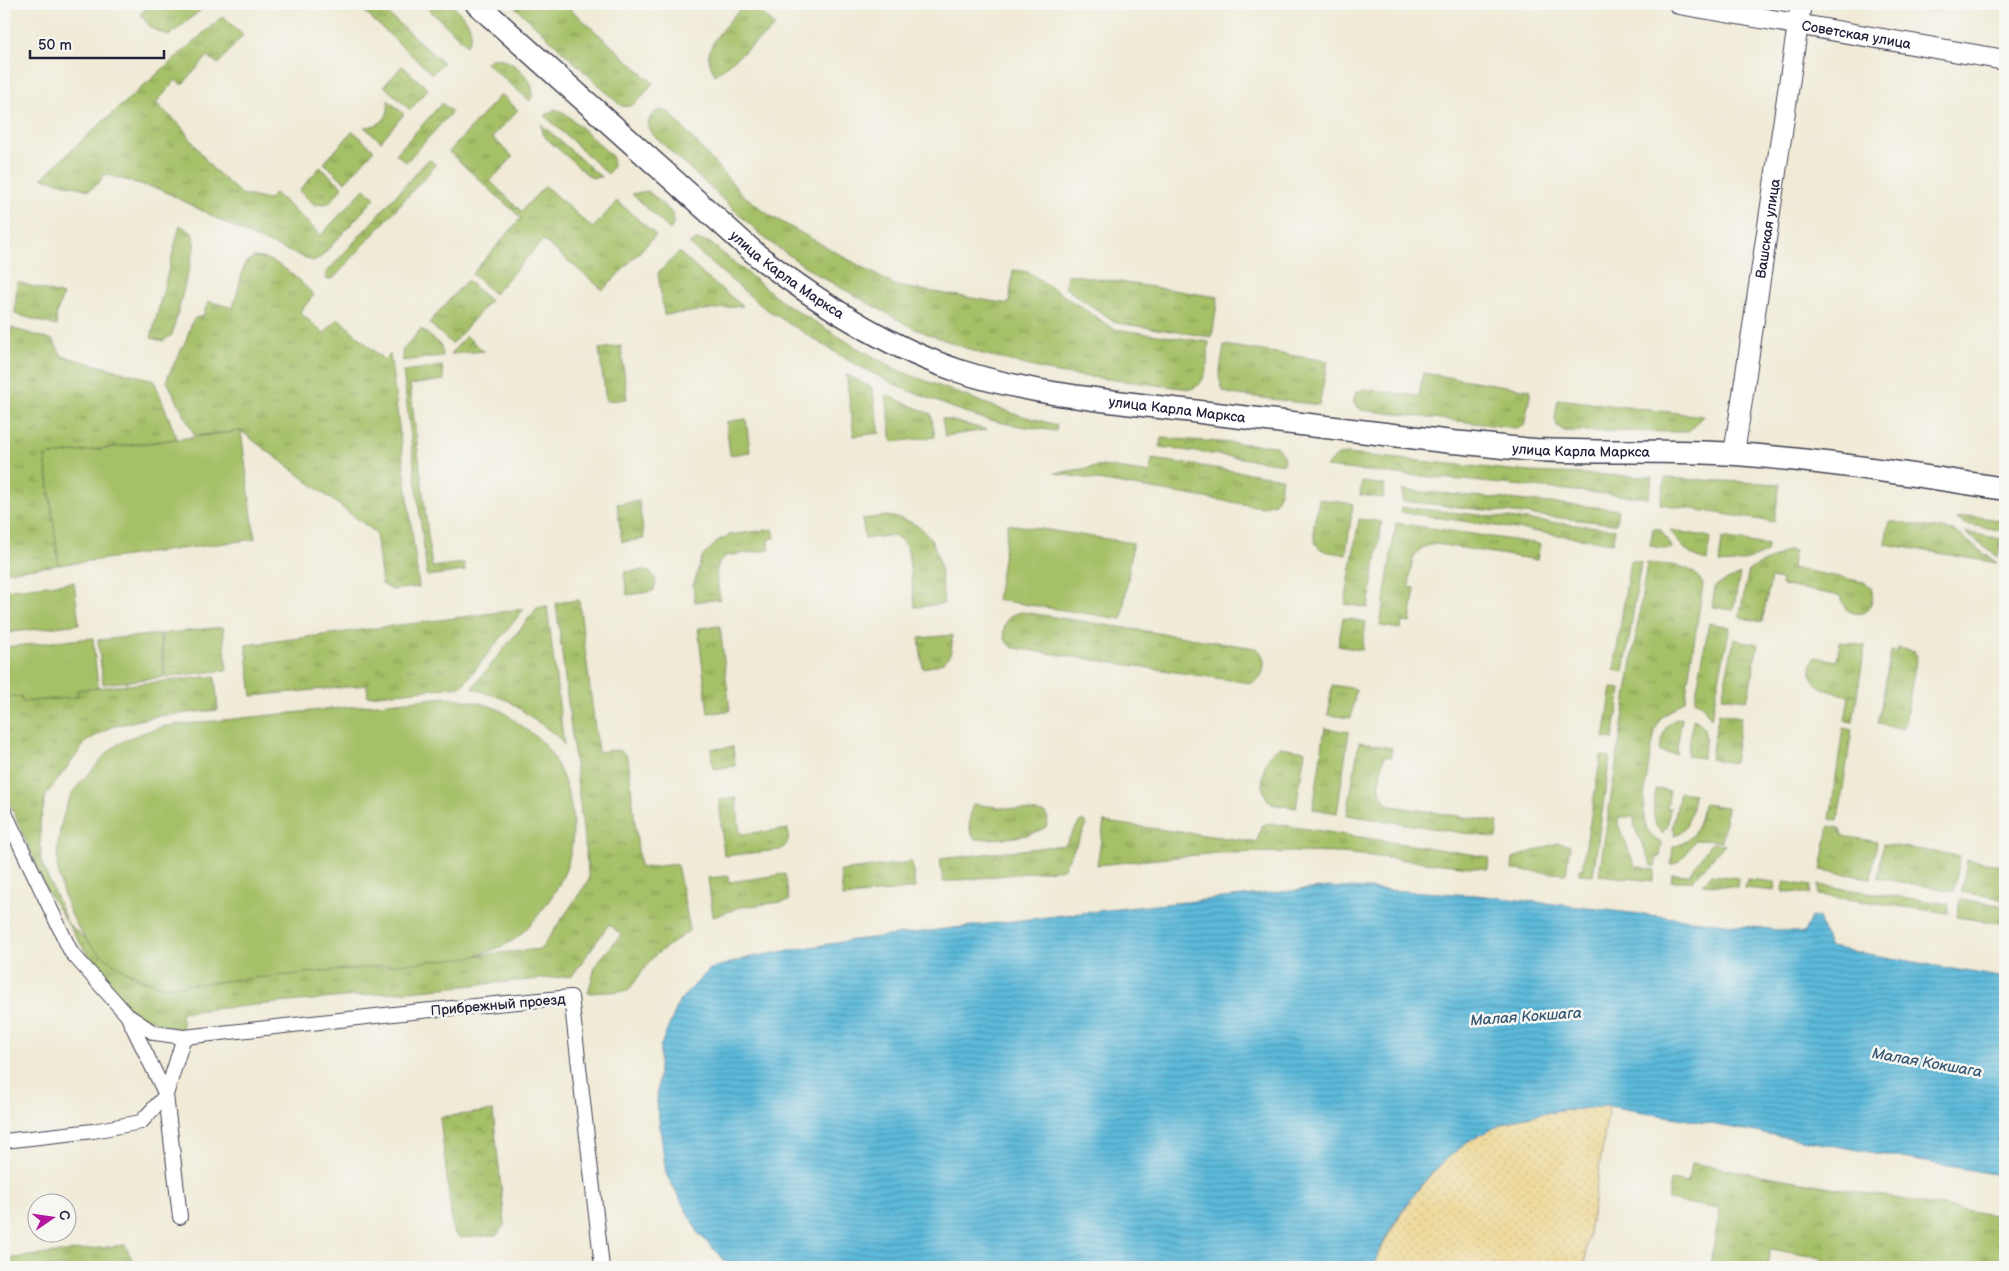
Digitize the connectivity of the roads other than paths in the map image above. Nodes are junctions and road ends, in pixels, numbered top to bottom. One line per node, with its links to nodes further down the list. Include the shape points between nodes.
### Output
1 (477, 4): 6 (main road, улица Карла Маркса, via 758,256 808,294 853,320 956,370 1004,384 1093,400 1329,429 1534,450)
2 (1679, 4): 4 (street, Советская улица)
3 (1801, 4): 4 (street, Вашская улица)
4 (1798, 25): 5 (street, Советская улица); 6 (street, Вашская улица)
5 (2005, 60)
6 (1734, 454): 7 (main road, улица Карла Маркса)
7 (2005, 489)
8 (4, 811): 9 (street, via 71,952)
9 (127, 1015): 10 (street, via 154,1033); 11 (street)
10 (184, 1037): 11 (street); 14 (street, Прибрежный проезд, via 571,997)
11 (166, 1095): 12 (street, via 141,1122); 13 (street)
12 (4, 1142)
13 (180, 1217)
14 (602, 1267)

